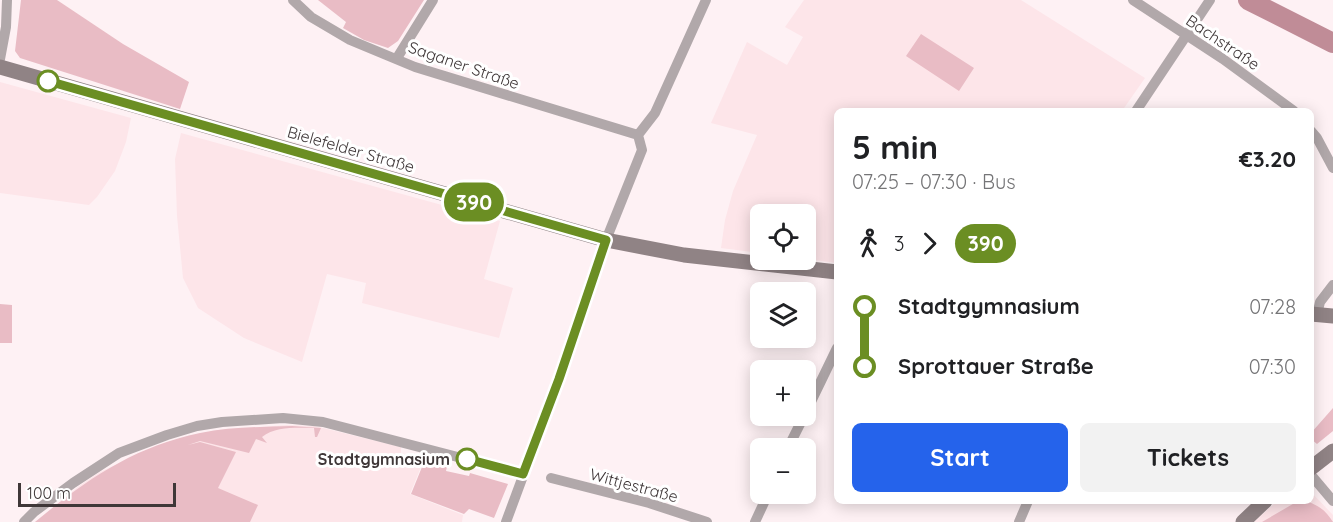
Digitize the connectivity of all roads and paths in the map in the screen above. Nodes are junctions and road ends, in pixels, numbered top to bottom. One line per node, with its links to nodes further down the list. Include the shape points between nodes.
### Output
1 (7, 0): 9 (street)
2 (293, 0): 8 (street, Saganer Straße, via 311,17 350,40)
3 (433, 0): 8 (street)
4 (706, 0): 14 (street, via 655,113)
5 (1133, 0): 7 (street, Bachstraße)
6 (1210, 0): 7 (street)
7 (1186, 36): 11 (street); 12 (street, Bachstraße)
8 (396, 58): 14 (street, Saganer Straße)
9 (0, 59)
10 (0, 67): 16 (main road, Bielefelder Straße)
11 (1138, 108)
12 (1287, 108)
13 (1314, 134): 15 (street)
14 (638, 135): 16 (street, via 642,150)
15 (1333, 168)
16 (606, 240): 17 (main road, Bielefelder Straße, via 684,255); 25 (street)
17 (834, 272)
18 (1333, 285): 19 (street)
19 (1314, 315): 20 (main road)
20 (1333, 316)
21 (834, 354): 22 (street)
22 (816, 391)
23 (1333, 451): 24 (main road)
24 (1314, 466)
25 (523, 474): 32 (street, via 323,422 283,418 222,422 177,432 119,453); 33 (street)
26 (551, 478): 34 (street, Wittjestraße)
27 (1314, 479): 28 (street)
28 (1333, 501)
29 (763, 504): 35 (street)
30 (1027, 504): 36 (street)
31 (1262, 504): 37 (main road)
32 (24, 522)
33 (506, 522)
34 (707, 522)
35 (755, 522)
36 (1019, 522)
37 (1242, 522)

